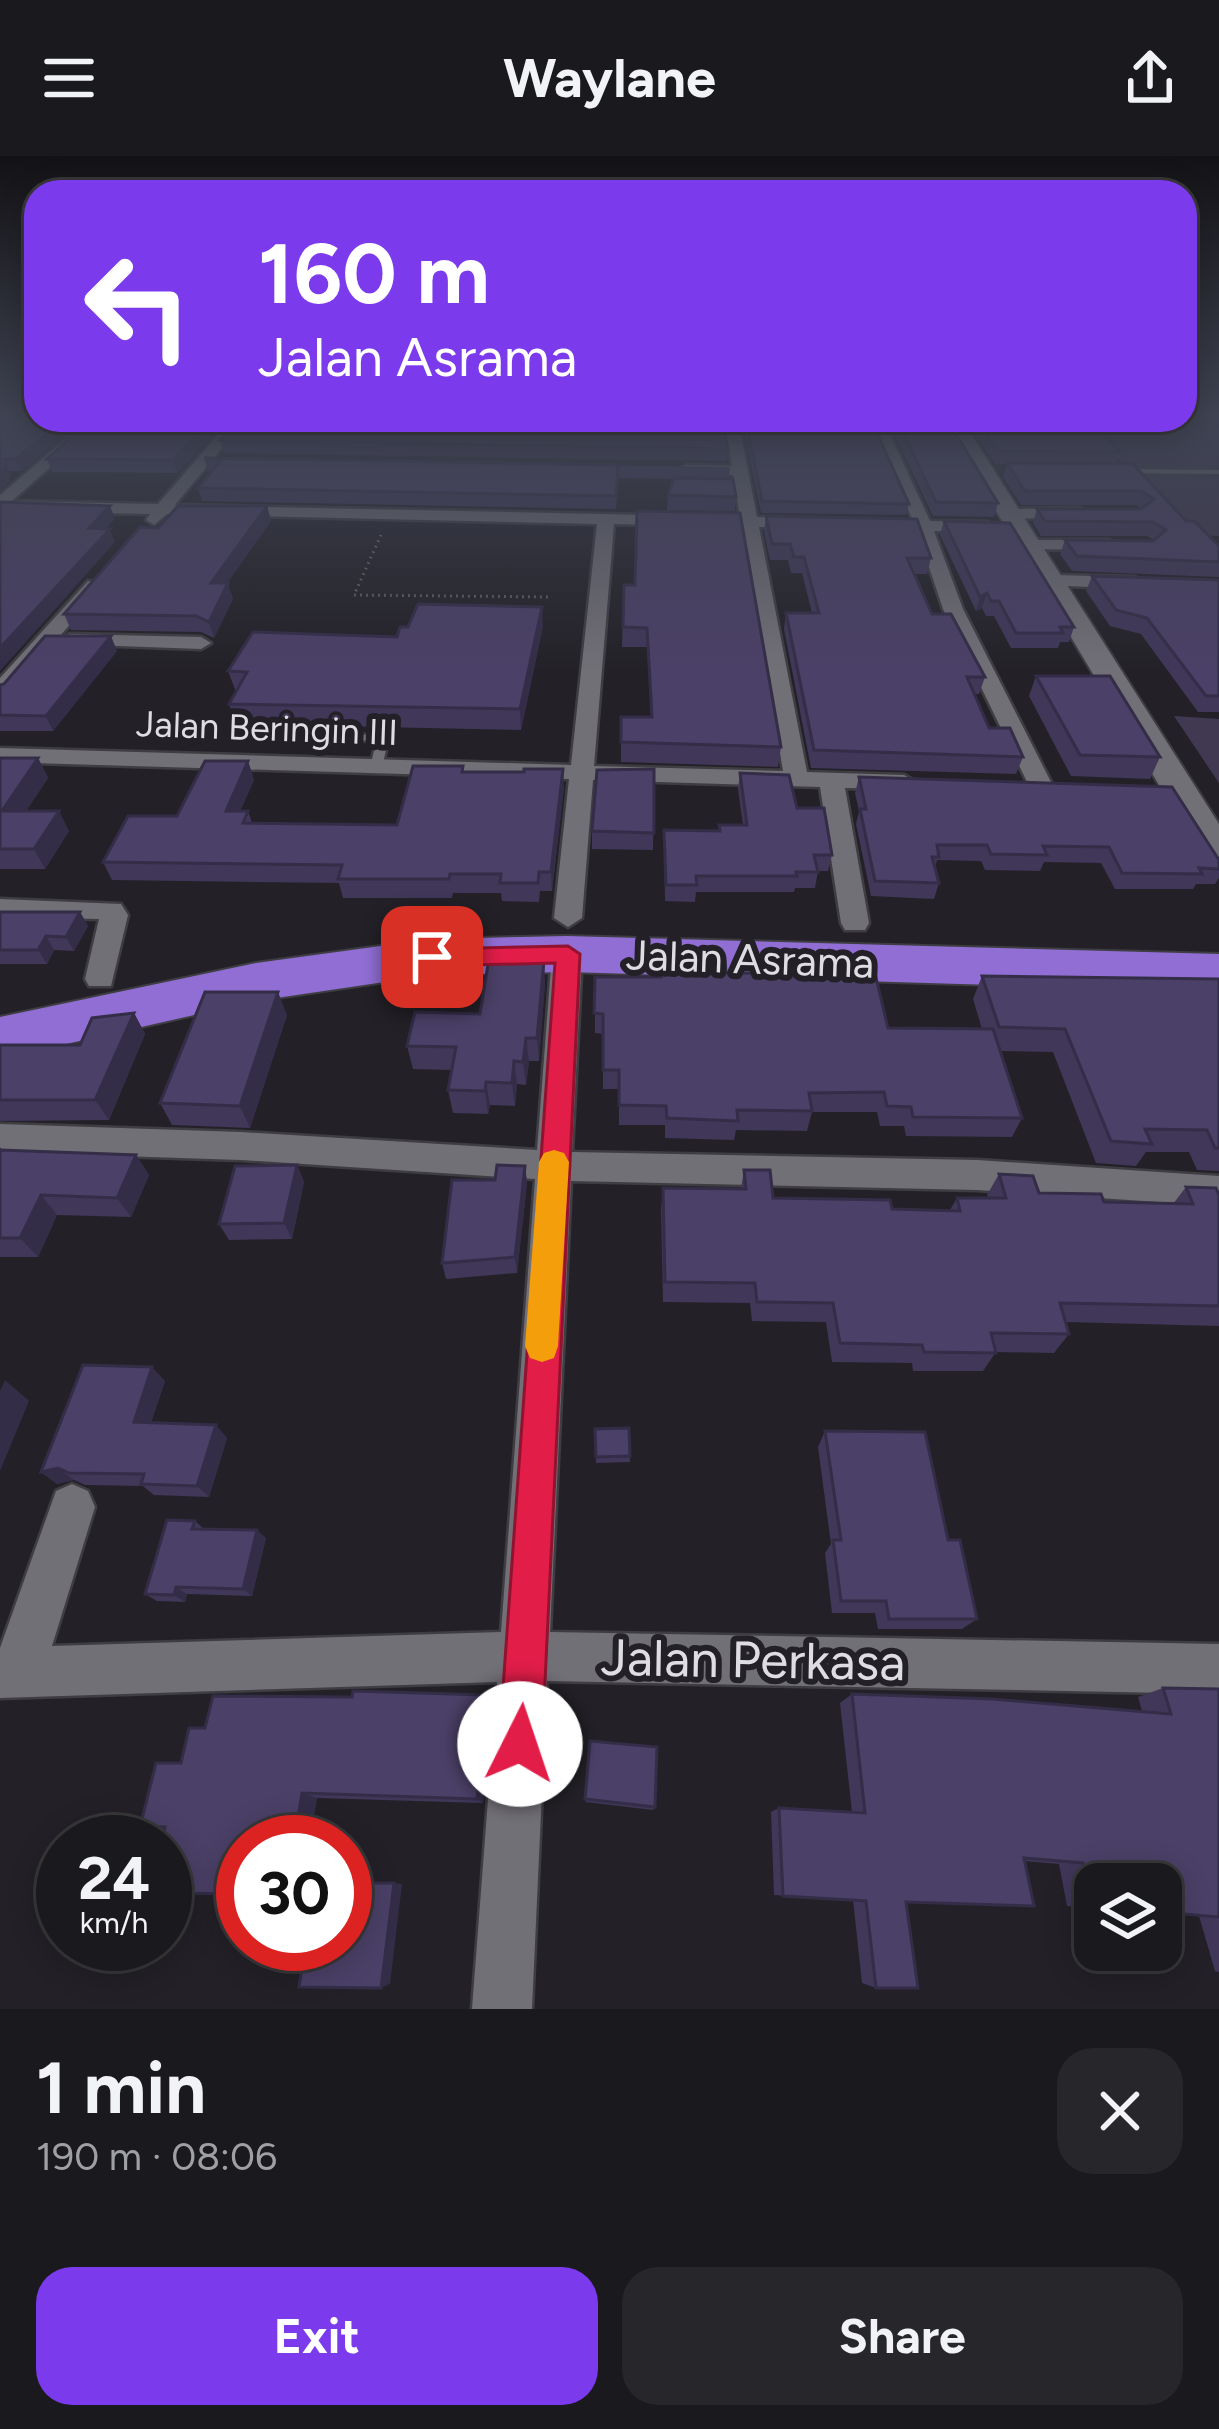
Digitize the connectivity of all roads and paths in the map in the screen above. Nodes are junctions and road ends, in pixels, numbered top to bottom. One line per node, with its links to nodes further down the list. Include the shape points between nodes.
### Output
1 (170, 500): 6 (street)
2 (747, 500): 10 (street)
3 (912, 500): 13 (street)
4 (1005, 500): 14 (street)
5 (0, 505): 6 (street)
6 (162, 510): 8 (street); 15 (street)
7 (1094, 514): 14 (street)
8 (389, 515): 9 (street); 20 (path, via 354,595)
9 (606, 519): 10 (street); 29 (street)
10 (752, 522): 11 (street); 30 (street)
11 (838, 524)
12 (859, 524): 13 (street)
13 (924, 526): 14 (street); 33 (street, via 953,609)
14 (1020, 529): 16 (street); 18 (street)
15 (134, 543)
16 (1124, 546)
17 (104, 575): 21 (street)
18 (1053, 581): 19 (street); 34 (street, via 1167,791)
19 (1147, 584)
20 (549, 597)
21 (46, 640): 22 (street); 23 (street)
22 (201, 643)
23 (0, 691)
24 (234, 734): 25 (lane)
25 (271, 734): 27 (lane); 28 (lane, via 381,739)
26 (0, 755): 27 (street, Jalan Beringin III)
27 (256, 764): 28 (street, Jalan Beringin III)
28 (376, 768): 29 (street, Jalan Beringin III)
29 (582, 772): 30 (street, Jalan Beringin III); 38 (street)
30 (796, 779): 31 (street, Jalan Beringin III)
31 (830, 780): 32 (street, Jalan Beringin III); 36 (street)
32 (924, 783)
33 (1041, 786)
34 (1219, 854)
35 (0, 908): 40 (street, via 111,910)
36 (855, 923): 37 (highway, Jalan Asrama); 38 (highway, Jalan Asrama)
37 (1219, 931)
38 (568, 936): 39 (highway, Jalan Asrama); 40 (highway, Jalan Asrama, via 437,920); 42 (highway, Jalan Asrama, via 256,982); 44 (street)
39 (1219, 973)
40 (100, 980): 41 (highway, Jalan Asrama)
41 (0, 1001)
42 (0, 1038)
43 (0, 1138): 44 (street)
44 (554, 1166): 45 (street, via 977,1175); 47 (street)
45 (1219, 1191)
46 (72, 1507): 49 (street)
47 (527, 1656): 48 (street, Jalan Perkasa); 49 (street, Jalan Perkasa); 50 (street)
48 (1219, 1669)
49 (9, 1674)
50 (502, 2009)

